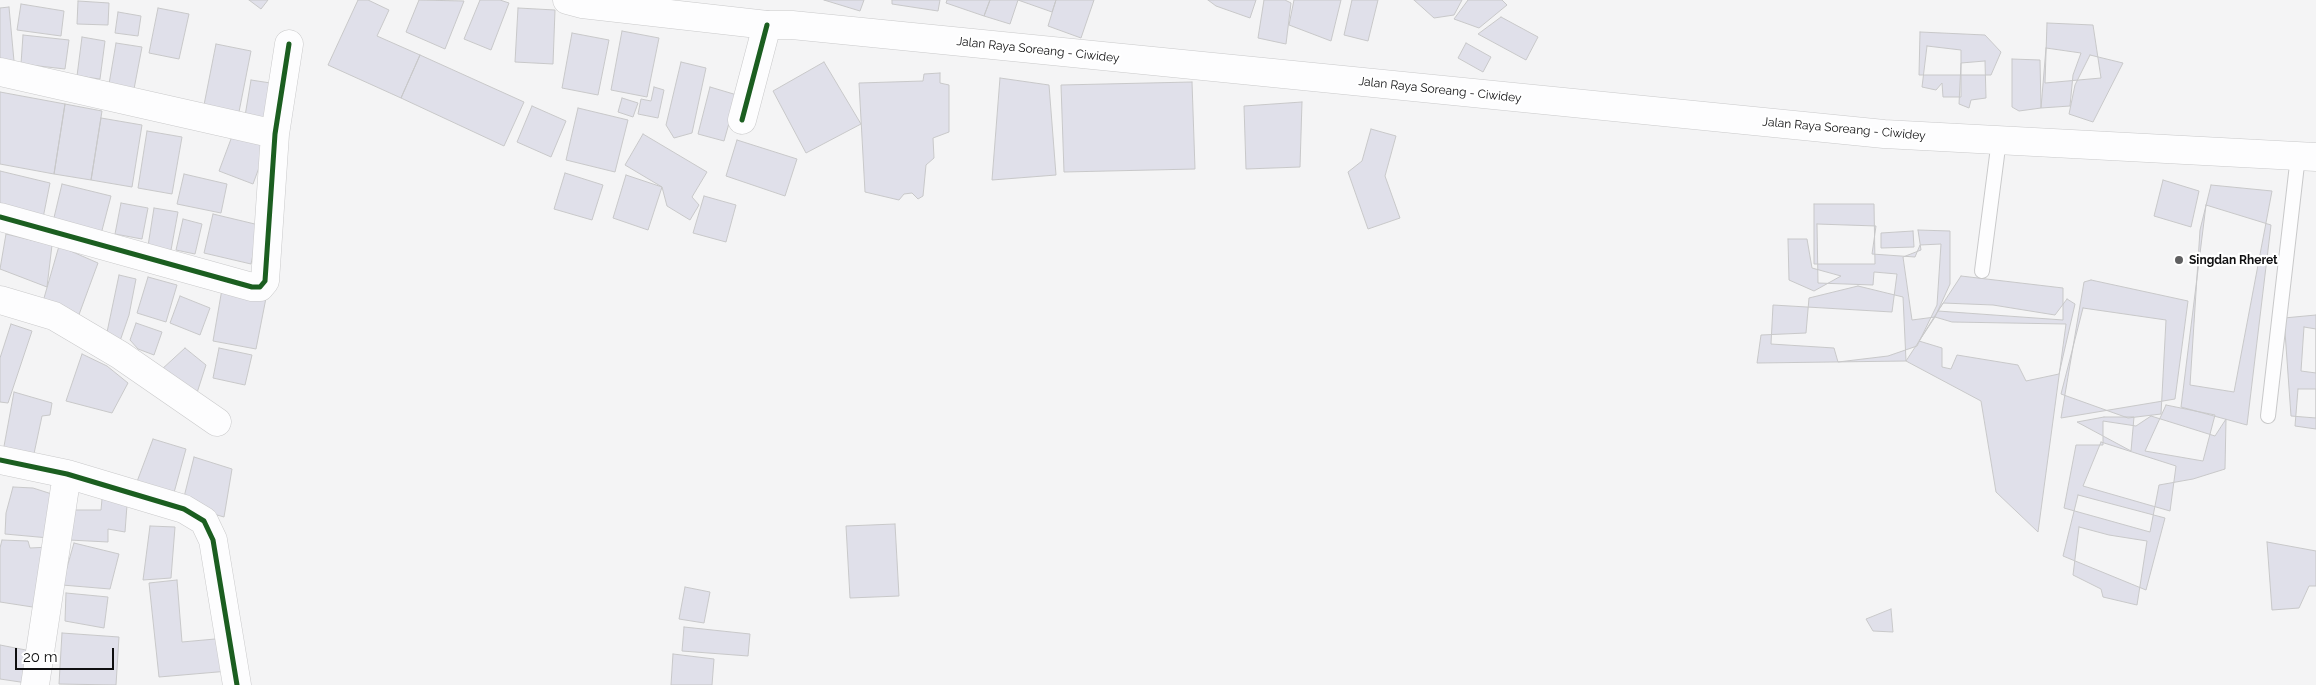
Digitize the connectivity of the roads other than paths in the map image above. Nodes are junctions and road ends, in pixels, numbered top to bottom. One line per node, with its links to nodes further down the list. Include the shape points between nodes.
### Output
1 (567, 0): 2 (main road, Jalan Raya Soreang - Ciwidey)
2 (767, 25): 5 (main road); 7 (main road, Jalan Raya Soreang - Ciwidey, via 1884,134)
3 (289, 44): 6 (main road)
4 (0, 72): 6 (main road)
5 (742, 120)
6 (276, 134): 9 (main road, via 266,272 260,287)
7 (1999, 140): 8 (main road, Jalan Raya Soreang - Ciwidey); 10 (lane)
8 (2307, 156): 12 (lane)
9 (0, 217)
10 (1982, 271)
11 (0, 300): 13 (main road, via 54,316 120,355)
12 (2268, 416)
13 (217, 422)
14 (0, 460): 15 (main road)
15 (67, 474): 16 (main road); 17 (main road, via 184,509 204,521 213,540)
16 (35, 685)
17 (237, 685)

